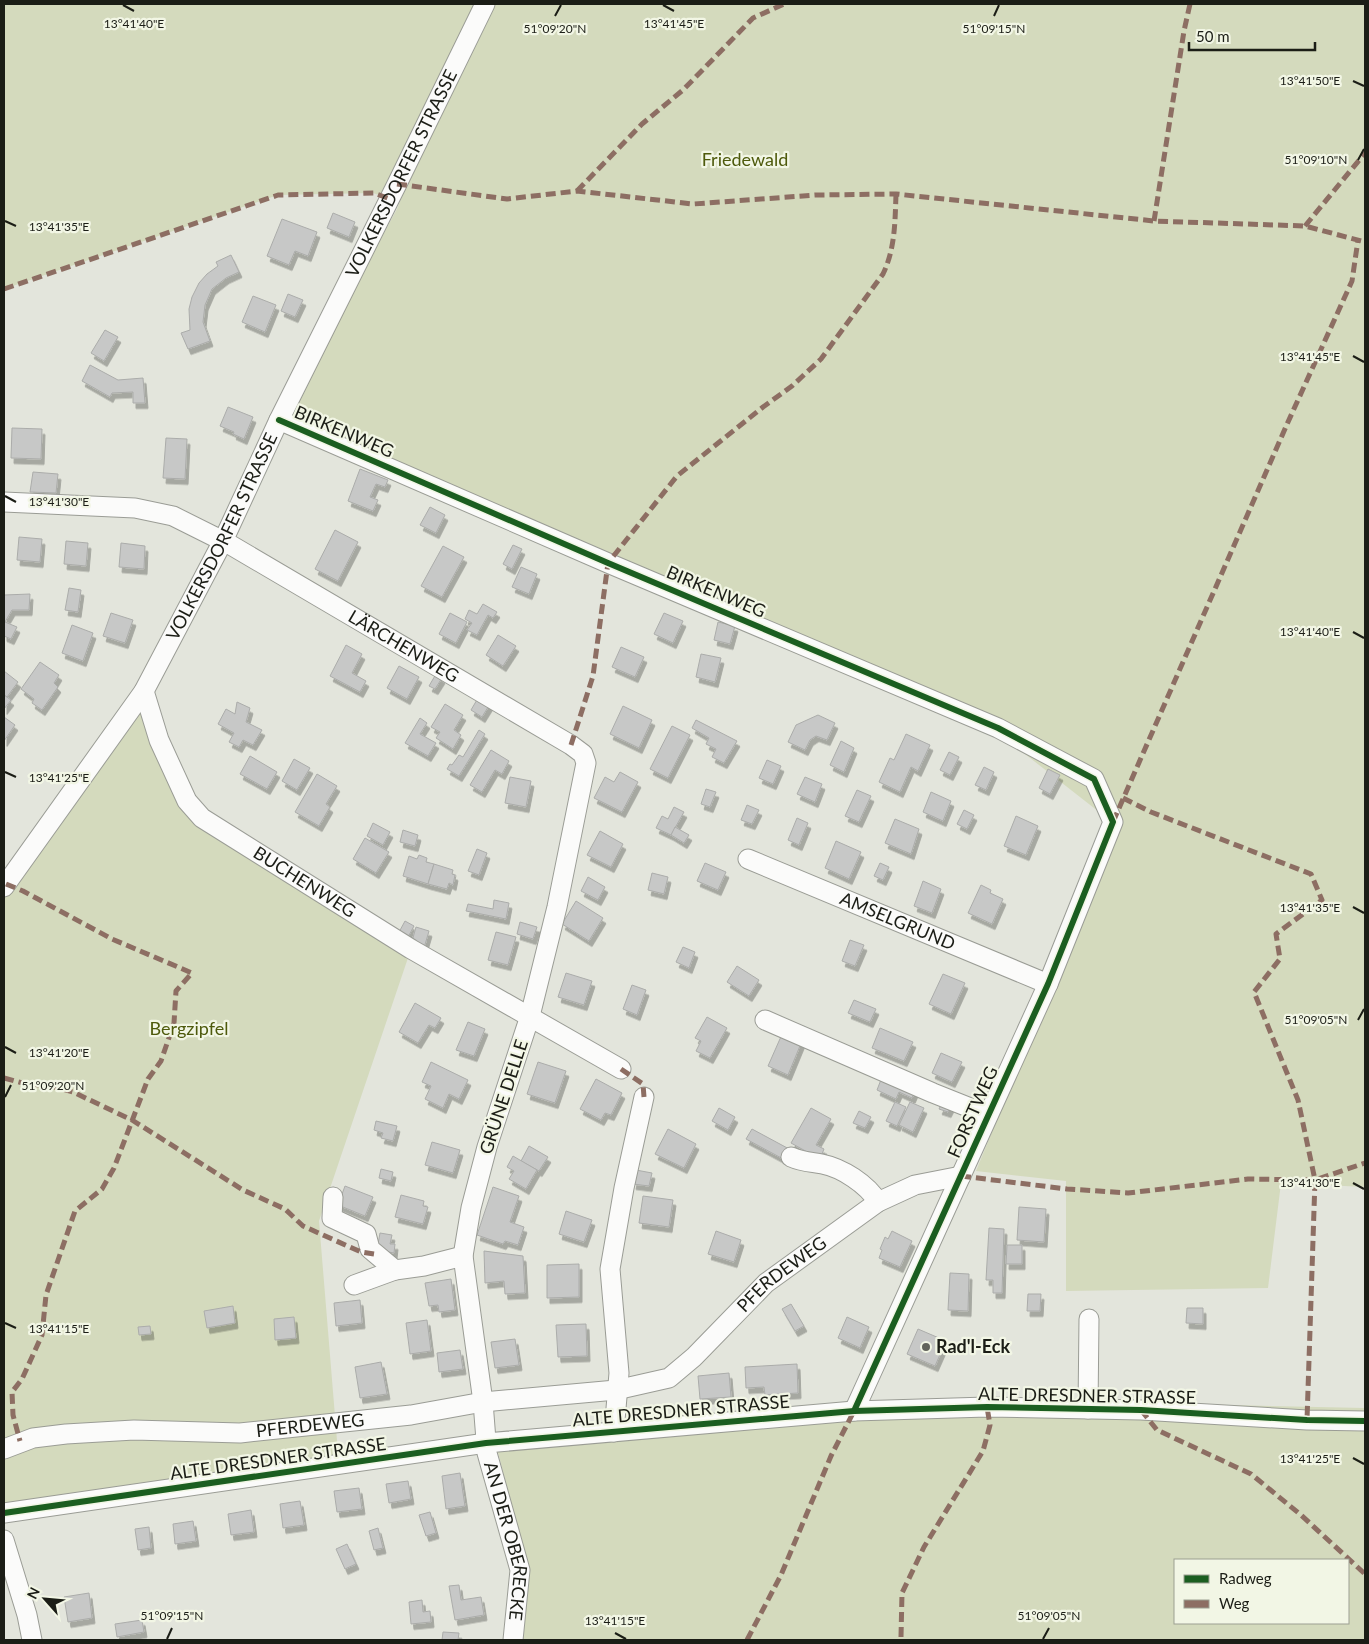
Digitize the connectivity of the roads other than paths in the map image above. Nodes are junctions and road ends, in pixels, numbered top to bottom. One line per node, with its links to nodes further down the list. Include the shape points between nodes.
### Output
1 (485, 4): 2 (street, VOLKERSDORFER STRASSE)
2 (279, 420): 4 (street, VOLKERSDORFER STRASSE); 7 (street, BIRKENWEG, via 998,728 1094,779)
3 (4, 502): 4 (street, LÄRCHENWEG, via 135,508 173,516)
4 (223, 541): 5 (street, VOLKERSDORFER STRASSE); 6 (street, LÄRCHENWEG)
5 (144, 691): 9 (street, VOLKERSDORFER STRASSE); 11 (street, BUCHENWEG, via 159,740 186,801 202,818 411,949)
6 (583, 754): 11 (street, GRÜNE DELLE, via 586,762 557,907)
7 (1113, 822): 10 (street, FORSTWEG)
8 (748, 859): 10 (street, AMSELGRUND)
9 (4, 887)
10 (1048, 984): 15 (street, FORSTWEG)
11 (530, 1016): 13 (street, BUCHENWEG); 20 (street, GRÜNE DELLE, via 487,1147 470,1208)
12 (766, 1020): 15 (street, FORSTWEG)
13 (621, 1069)
14 (644, 1098): 24 (street, via 610,1269 619,1373)
15 (988, 1115): 17 (street, FORSTWEG)
16 (791, 1157): 19 (street, via 839,1170 866,1188)
17 (961, 1176): 19 (street, PFERDEWEG, via 915,1185); 27 (street, FORSTWEG)
18 (333, 1197): 21 (street, via 332,1218 366,1234 370,1249)
19 (878, 1202): 24 (street, PFERDEWEG, via 766,1283 669,1378)
20 (463, 1256): 21 (street); 25 (street, GRÜNE DELLE)
21 (395, 1270): 22 (street)
22 (354, 1285)
23 (1089, 1319): 26 (street)
24 (616, 1390): 25 (street, PFERDEWEG); 29 (street)
25 (482, 1402): 30 (street, GRÜNE DELLE); 31 (street, PFERDEWEG, via 411,1415 240,1433 134,1430 66,1434 33,1438)
26 (1088, 1409): 27 (street, ALTE DRESDNER STRASSE, via 987,1407); 28 (street, ALTE DRESDNER STRASSE)
27 (854, 1411): 29 (street, ALTE DRESDNER STRASSE)
28 (1365, 1422)
29 (614, 1432): 30 (street, ALTE DRESDNER STRASSE)
30 (486, 1443): 32 (street, ALTE DRESDNER STRASSE); 35 (street, AN DER OBERECKE, via 520,1570)
31 (4, 1449)
32 (4, 1513)
33 (4, 1540): 34 (street)
34 (32, 1640)
35 (513, 1640)

